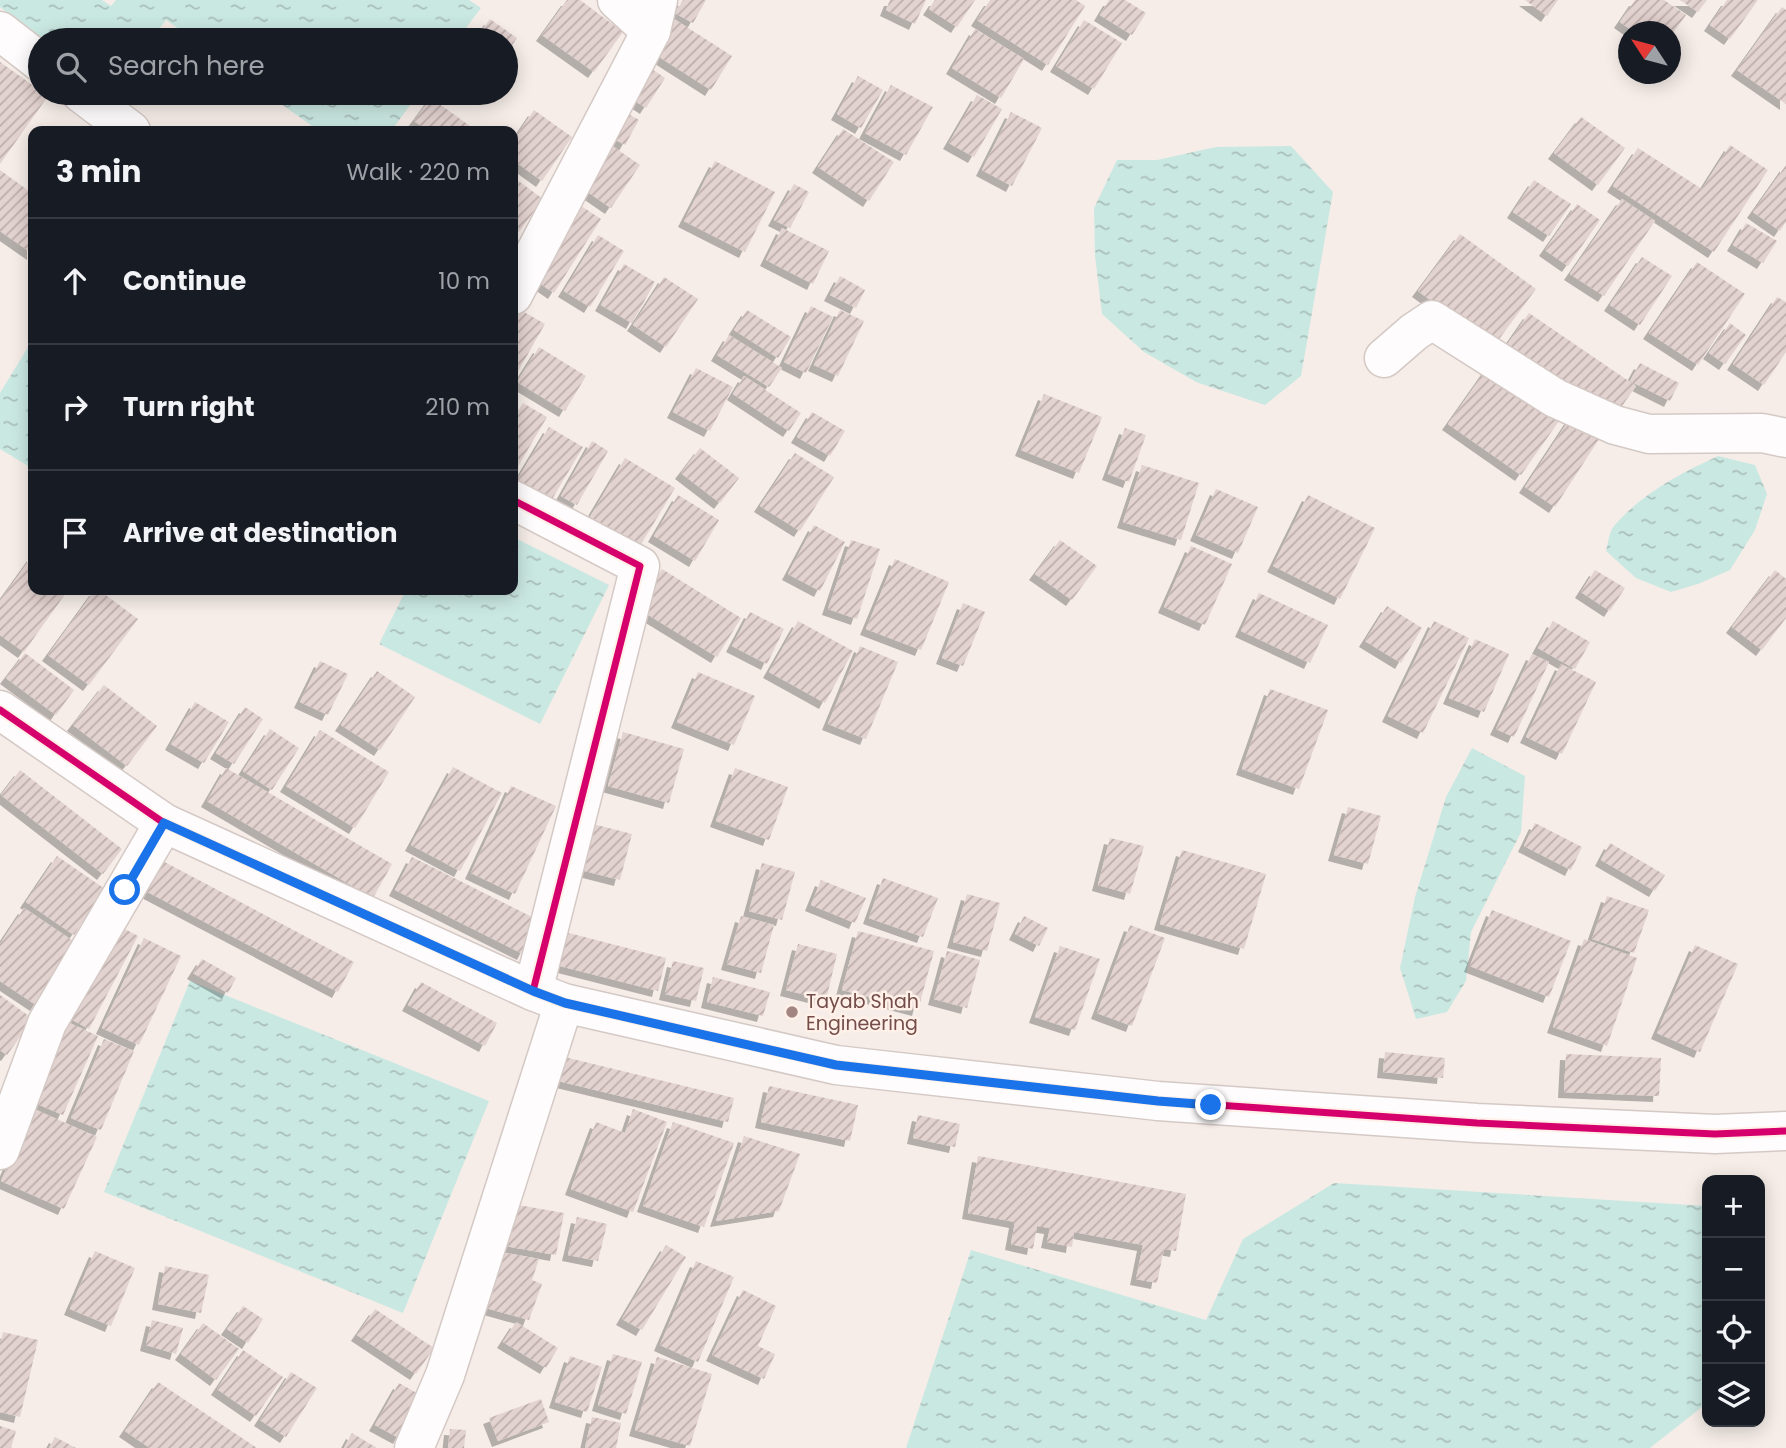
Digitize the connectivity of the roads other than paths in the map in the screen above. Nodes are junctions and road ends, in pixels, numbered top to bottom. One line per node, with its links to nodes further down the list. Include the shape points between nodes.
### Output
1 (617, 0): 2 (street)
2 (655, 15): 7 (street)
3 (0, 31): 4 (street)
4 (28, 53)
5 (97, 105): 6 (street)
6 (124, 126)
7 (518, 285)
8 (1384, 358): 9 (street, via 1432,320 1555,398 1615,425 1649,434 1762,433)
9 (1786, 438)
10 (518, 503): 13 (street, via 640,566)
11 (0, 710): 12 (street)
12 (164, 823): 13 (street); 15 (street, via 47,1023)
13 (549, 997): 14 (street, via 836,1065 1158,1101 1490,1124 1715,1134); 16 (street, via 445,1375)
14 (1786, 1131)
15 (0, 1150)
16 (414, 1448)

